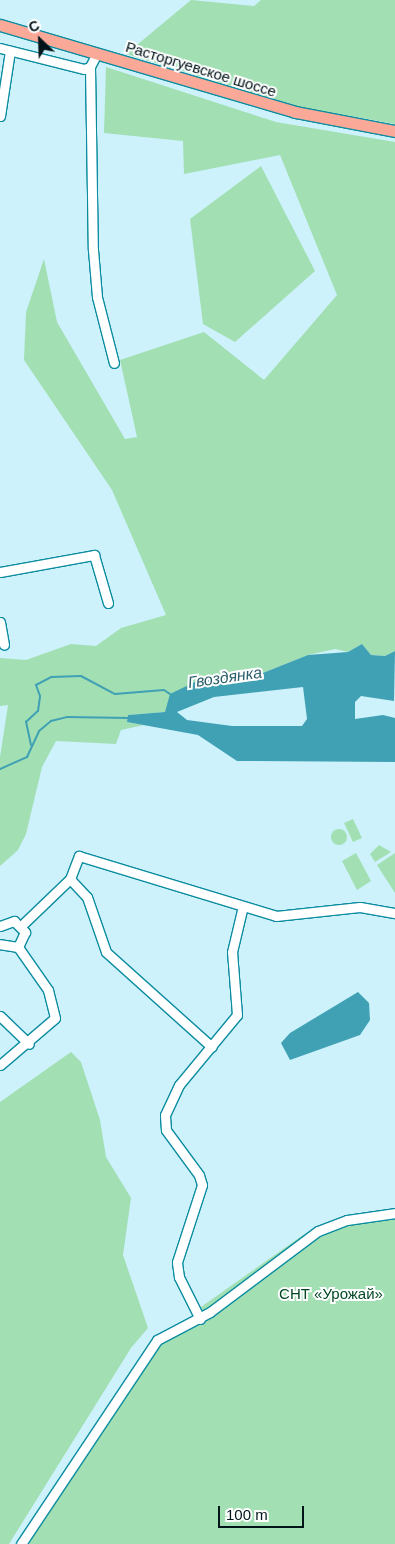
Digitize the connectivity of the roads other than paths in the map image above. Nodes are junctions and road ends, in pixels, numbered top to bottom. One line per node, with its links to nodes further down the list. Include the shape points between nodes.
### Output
1 (0, 25): 4 (main road, Расторгуевское шоссе)
2 (0, 48): 3 (street)
3 (10, 51): 5 (street, via 84,69); 6 (street)
4 (97, 53): 5 (street); 7 (main road, Расторгуевское шоссе, via 295,112)
5 (90, 67): 8 (street, via 93,250 97,297)
6 (0, 116)
7 (395, 131)
8 (114, 362)
9 (0, 572): 10 (street, via 94,556)
10 (108, 602)
11 (0, 622): 12 (street)
12 (4, 645)
13 (70, 879): 14 (street, via 79,856); 16 (street); 22 (street, via 87,897 106,952)
14 (243, 906): 15 (street, via 284,917 360,907); 22 (street, via 232,952 237,1015)
15 (395, 913)
16 (22, 925): 17 (street, via 8,921); 19 (street, via 25,938)
17 (0, 926)
18 (0, 944): 19 (street)
19 (18, 947): 21 (street, via 48,990 55,1018)
20 (0, 1016): 21 (street)
21 (29, 1044): 23 (street)
22 (212, 1047): 25 (street, via 179,1085 165,1115 166,1130 199,1175 202,1185 177,1262 179,1277)
23 (0, 1065)
24 (395, 1212): 25 (street, via 346,1220 318,1231)
25 (200, 1319): 26 (street, via 159,1339 147,1351)
26 (21, 1544)

